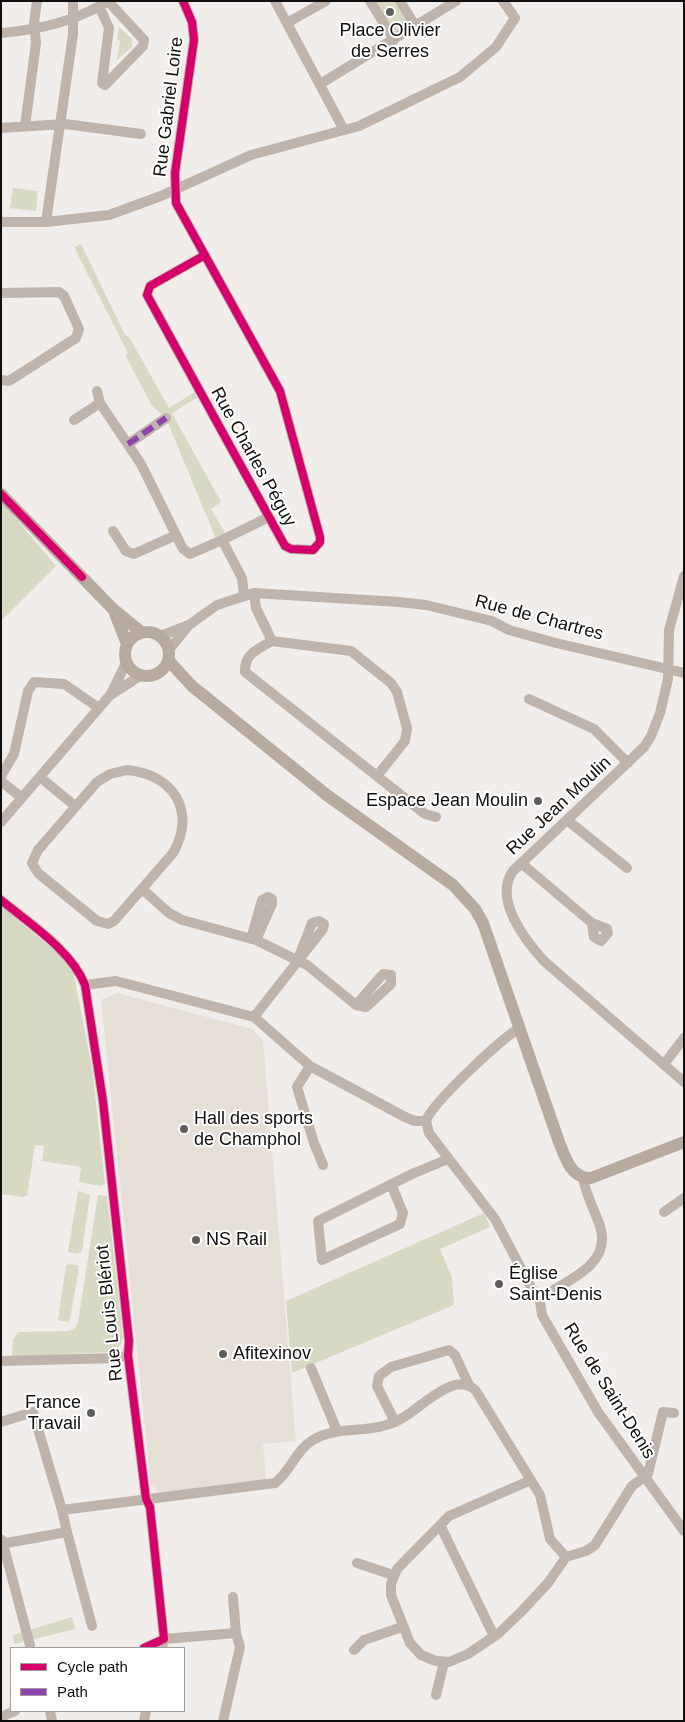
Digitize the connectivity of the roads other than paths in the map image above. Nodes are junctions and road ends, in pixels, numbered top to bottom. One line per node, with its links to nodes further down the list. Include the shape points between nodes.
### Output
1 (37, 1): 14 (street)
2 (73, 1): 11 (street)
3 (183, 1): 23 (street, Rue Gabriel Loire, via 192,22 194,40)
4 (275, 1): 12 (street)
5 (326, 1): 12 (street)
6 (370, 1): 16 (street)
7 (400, 1): 13 (street)
8 (456, 1): 13 (street)
9 (503, 1): 21 (street, via 515,18 496,47 460,77 359,126)
10 (105, 3): 10 (street, via 109,28 102,83 105,85 143,46 144,40); 11 (street)
11 (72, 19): 14 (street); 18 (street, via 73,34)
12 (287, 23): 17 (street)
13 (416, 27): 16 (street)
14 (36, 30): 15 (street); 19 (street)
15 (1, 33)
16 (394, 40): 17 (street)
17 (320, 84): 21 (street)
18 (59, 123): 19 (street); 22 (street); 25 (street)
19 (25, 126): 20 (street)
20 (1, 128)
21 (344, 130): 23 (street, via 250,154)
22 (141, 134)
23 (175, 189): 25 (street, via 109,215); 26 (street, Rue Charles Péguy, via 176,203)
24 (1, 222): 25 (street)
25 (46, 222)
26 (205, 255): 35 (street, Rue Charles Péguy, via 150,286 147,295); 35 (street, Rue Charles Péguy, via 280,391 320,542 314,550 287,548)
27 (1, 292): 28 (street, via 59,292 79,329 76,338 9,381)
28 (1, 380)
29 (97, 391): 30 (street)
30 (100, 403): 32 (street); 33 (street)
31 (166, 418): 33 (street)
32 (74, 420)
33 (128, 444): 37 (street)
34 (1, 494): 42 (main road)
35 (270, 517): 38 (street, Rue Charles Péguy)
36 (113, 531): 37 (street, via 126,551 134,554)
37 (176, 535): 38 (street, Rue Charles Péguy, via 183,549 190,554)
38 (222, 540): 41 (street, via 242,578)
39 (684, 576): 50 (street, Rue Jean Moulin, via 669,630)
40 (254, 593): 41 (street, Rue de Chartres); 46 (street, via 256,608); 50 (street, Rue de Chartres, via 426,605 556,643)
41 (244, 595): 43 (street, Rue de Chartres, via 217,605)
42 (113, 609): 44 (main road); 47 (main road)
43 (189, 625): 45 (street); 48 (street)
44 (141, 632): 45 (main road); 47 (main road)
45 (160, 636): 48 (main road)
46 (272, 641): 59 (street, via 252,652 245,663 245,672); 59 (street, via 351,651 391,683 408,728 405,741)
47 (127, 644): 49 (main road)
48 (169, 656): 51 (main road); 54 (main road)
49 (126, 663): 53 (main road); 55 (street)
50 (668, 669): 52 (street, Rue de Chartres); 58 (street, Rue Jean Moulin, via 668,680 651,736)
51 (159, 673): 53 (main road, via 150,677); 54 (main road)
52 (684, 673)
53 (140, 676): 55 (street)
54 (192, 686): 76 (main road, via 328,796 467,898 483,923)
55 (111, 694): 57 (street)
56 (529, 698): 58 (street, via 594,729)
57 (100, 708): 60 (street, via 64,684 34,682 28,691 14,754); 61 (street)
58 (628, 763): 65 (street, Rue Jean Moulin)
59 (377, 776): 64 (street, via 425,814)
60 (1, 777): 62 (street, via 2,782)
61 (40, 777): 62 (street); 63 (street)
62 (22, 798): 66 (street)
63 (75, 806): 69 (street, via 34,856 32,863 38,873 103,924 114,921); 69 (street, via 97,782 110,774 127,770 158,778 177,797 184,828 180,842)
64 (436, 817)
65 (567, 820): 67 (street, Rue Jean Moulin); 68 (street)
66 (1, 822)
67 (520, 863): 71 (street); 78 (street, Rue Jean Moulin, via 511,875 506,894 529,944 544,961)
68 (627, 868)
69 (142, 889): 72 (street, via 182,920 254,939)
70 (1, 900): 73 (street, Rue Louis Blériot, via 68,956 81,973)
71 (592, 923)
72 (298, 960): 74 (street); 75 (street)
73 (85, 985): 75 (street, via 116,980); 90 (street, Rue Louis Blériot, via 104,1107)
74 (356, 1005)
75 (254, 1017): 79 (street)
76 (520, 1028): 81 (street, via 507,1035 435,1107); 85 (main road, via 566,1158 571,1168)
77 (684, 1038): 78 (street)
78 (664, 1064): 80 (street, Rue Jean Moulin)
79 (310, 1066): 81 (street, via 405,1117); 84 (street, via 297,1087)
80 (684, 1082)
81 (426, 1121): 83 (street, Rue de Saint-Denis, via 429,1132)
82 (684, 1142): 85 (main road)
83 (448, 1159): 86 (street); 89 (street, Rue de Saint-Denis, via 495,1219 534,1293)
84 (323, 1165)
85 (589, 1177): 89 (street, via 586,1195 602,1234 599,1256 591,1266 546,1295)
86 (392, 1184): 86 (street, via 318,1221 322,1260 400,1224 403,1213)
87 (684, 1198): 88 (street)
88 (664, 1212)
89 (539, 1295): 98 (street, Rue de Saint-Denis, via 542,1315 598,1412)
90 (128, 1355): 91 (street, via 118,1358); 100 (street, Rue Louis Blériot)
91 (1, 1361)
92 (311, 1368): 97 (street)
93 (469, 1385): 96 (street, via 461,1384 441,1392); 96 (street, via 450,1350 391,1367 379,1376 377,1386); 99 (street, via 476,1391)
94 (674, 1413): 98 (street, via 663,1412 648,1474)
95 (1, 1422): 101 (street, via 33,1412)
96 (395, 1422): 97 (street, via 377,1429)
97 (337, 1431): 100 (street, via 296,1454 275,1483)
98 (643, 1476): 103 (street, Rue de Saint-Denis); 106 (street, via 632,1486 594,1545)
99 (531, 1480): 102 (street, via 449,1516); 106 (street, via 544,1505 550,1539)
100 (146, 1499): 101 (street); 114 (street, Rue Louis Blériot, via 150,1507)
101 (62, 1510): 104 (street)
102 (440, 1525): 108 (street); 113 (street)
103 (684, 1531)
104 (68, 1532): 105 (street); 110 (street)
105 (2, 1542): 115 (street)
106 (566, 1557): 113 (street, via 548,1583)
107 (357, 1563): 108 (street)
108 (393, 1575): 111 (street, via 391,1595)
109 (233, 1596): 112 (street)
110 (92, 1626)
111 (402, 1627): 117 (street, via 364,1640); 118 (street, via 421,1655)
112 (236, 1633): 114 (street); 122 (street, via 240,1647)
113 (494, 1636): 118 (street, via 468,1654)
114 (163, 1643): 116 (street)
115 (30, 1645)
116 (148, 1647)
117 (354, 1650)
118 (444, 1662): 119 (street)
119 (436, 1695)
120 (14, 1712): 121 (street)
121 (1, 1717)
122 (223, 1721)

